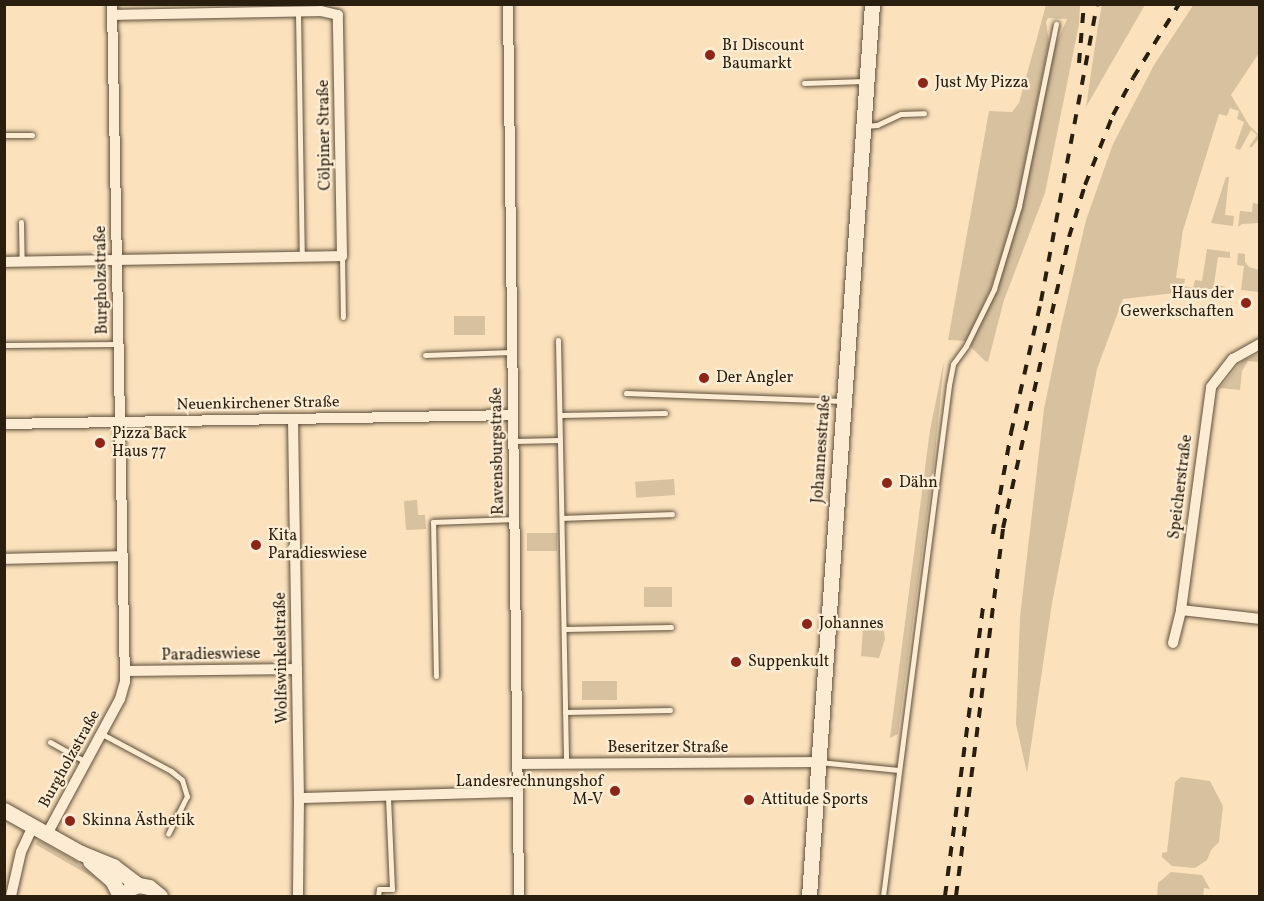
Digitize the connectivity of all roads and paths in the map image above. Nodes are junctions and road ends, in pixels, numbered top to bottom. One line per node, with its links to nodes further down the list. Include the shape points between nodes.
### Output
1 (507, 4): 23 (street, Ravensburgstraße)
2 (872, 4): 6 (main road, Johannesstraße)
3 (112, 10): 4 (street, Cölpiner Straße); 15 (street, Burgholzstraße)
4 (298, 12): 13 (street, Cölpiner Straße, via 338,15); 14 (lane, Cölpiner Straße)
5 (1056, 24): 56 (lane, via 1019,206 994,289 953,364)
6 (866, 81): 7 (lane); 9 (main road, Johannesstraße)
7 (804, 83)
8 (924, 113): 9 (lane, via 901,114 877,125)
9 (863, 126): 26 (main road, Johannesstraße)
10 (4, 135): 11 (lane)
11 (32, 135)
12 (21, 222): 16 (lane)
13 (342, 256): 14 (street); 18 (lane)
14 (302, 257): 15 (street)
15 (117, 260): 16 (street); 20 (street, Burgholzstraße)
16 (22, 261): 17 (street)
17 (4, 262)
18 (343, 317)
19 (558, 340): 29 (lane)
20 (118, 344): 22 (lane); 31 (street, Burgholzstraße)
21 (1260, 344): 40 (street, Speicherstraße, via 1247,349 1221,370 1209,395)
22 (4, 345)
23 (512, 352): 24 (lane); 28 (street, Ravensburgstraße)
24 (425, 355)
25 (626, 393): 26 (lane)
26 (843, 401): 53 (main road, Johannesstraße)
27 (665, 413): 29 (lane)
28 (513, 415): 30 (street, Neuenkirchener Straße); 34 (street, Ravensburgstraße)
29 (560, 415): 33 (lane)
30 (293, 419): 31 (street, Neuenkirchener Straße); 45 (street, Wolfswinkelstraße)
31 (120, 422): 32 (street, Neuenkirchener Straße); 38 (street, Burgholzstraße)
32 (4, 424)
33 (560, 440): 34 (lane); 36 (lane)
34 (513, 441): 37 (street, Ravensburgstraße)
35 (672, 514): 36 (lane)
36 (562, 518): 43 (lane)
37 (514, 519): 47 (lane, via 433,522); 54 (street, Ravensburgstraße)
38 (123, 556): 39 (street); 46 (street, Burgholzstraße)
39 (4, 559)
40 (1181, 610): 41 (street); 44 (street, Speicherstraße)
41 (1260, 619)
42 (671, 627): 43 (lane)
43 (564, 629): 49 (lane)
44 (1173, 643)
45 (297, 669): 46 (street, Paradieswiese); 59 (street, Wolfswinkelstraße)
46 (125, 671): 50 (street, Burgholzstraße, via 123,692)
47 (436, 676)
48 (670, 710): 49 (lane)
49 (565, 712): 55 (lane)
50 (102, 734): 52 (street, Burgholzstraße); 63 (lane, via 182,780 187,796)
51 (50, 742): 52 (lane)
52 (86, 762): 62 (street, Burgholzstraße)
53 (818, 762): 55 (street, Beseritzer Straße); 56 (lane); 72 (main road, Johannesstraße)
54 (518, 764): 55 (street, Beseritzer Straße); 57 (street, Ravensburgstraße)
55 (566, 764)
56 (899, 770): 73 (lane)
57 (518, 792): 58 (street); 71 (street, Ravensburgstraße)
58 (388, 797): 59 (street); 70 (lane, via 392,889 379,889)
59 (299, 798): 69 (street, Wolfswinkelstraße)
60 (4, 810): 61 (main road)
61 (33, 826): 62 (main road); 66 (street, via 21,852)
62 (47, 834): 64 (main road)
63 (168, 834)
64 (81, 853): 65 (main road, via 113,866); 67 (main road, via 112,880)
65 (138, 885): 67 (main road, via 127,889); 68 (main road, via 148,887)
66 (11, 897)
67 (121, 897)
68 (160, 897)
69 (298, 897)
70 (378, 897)
71 (519, 897)
72 (809, 897)
73 (883, 897)

